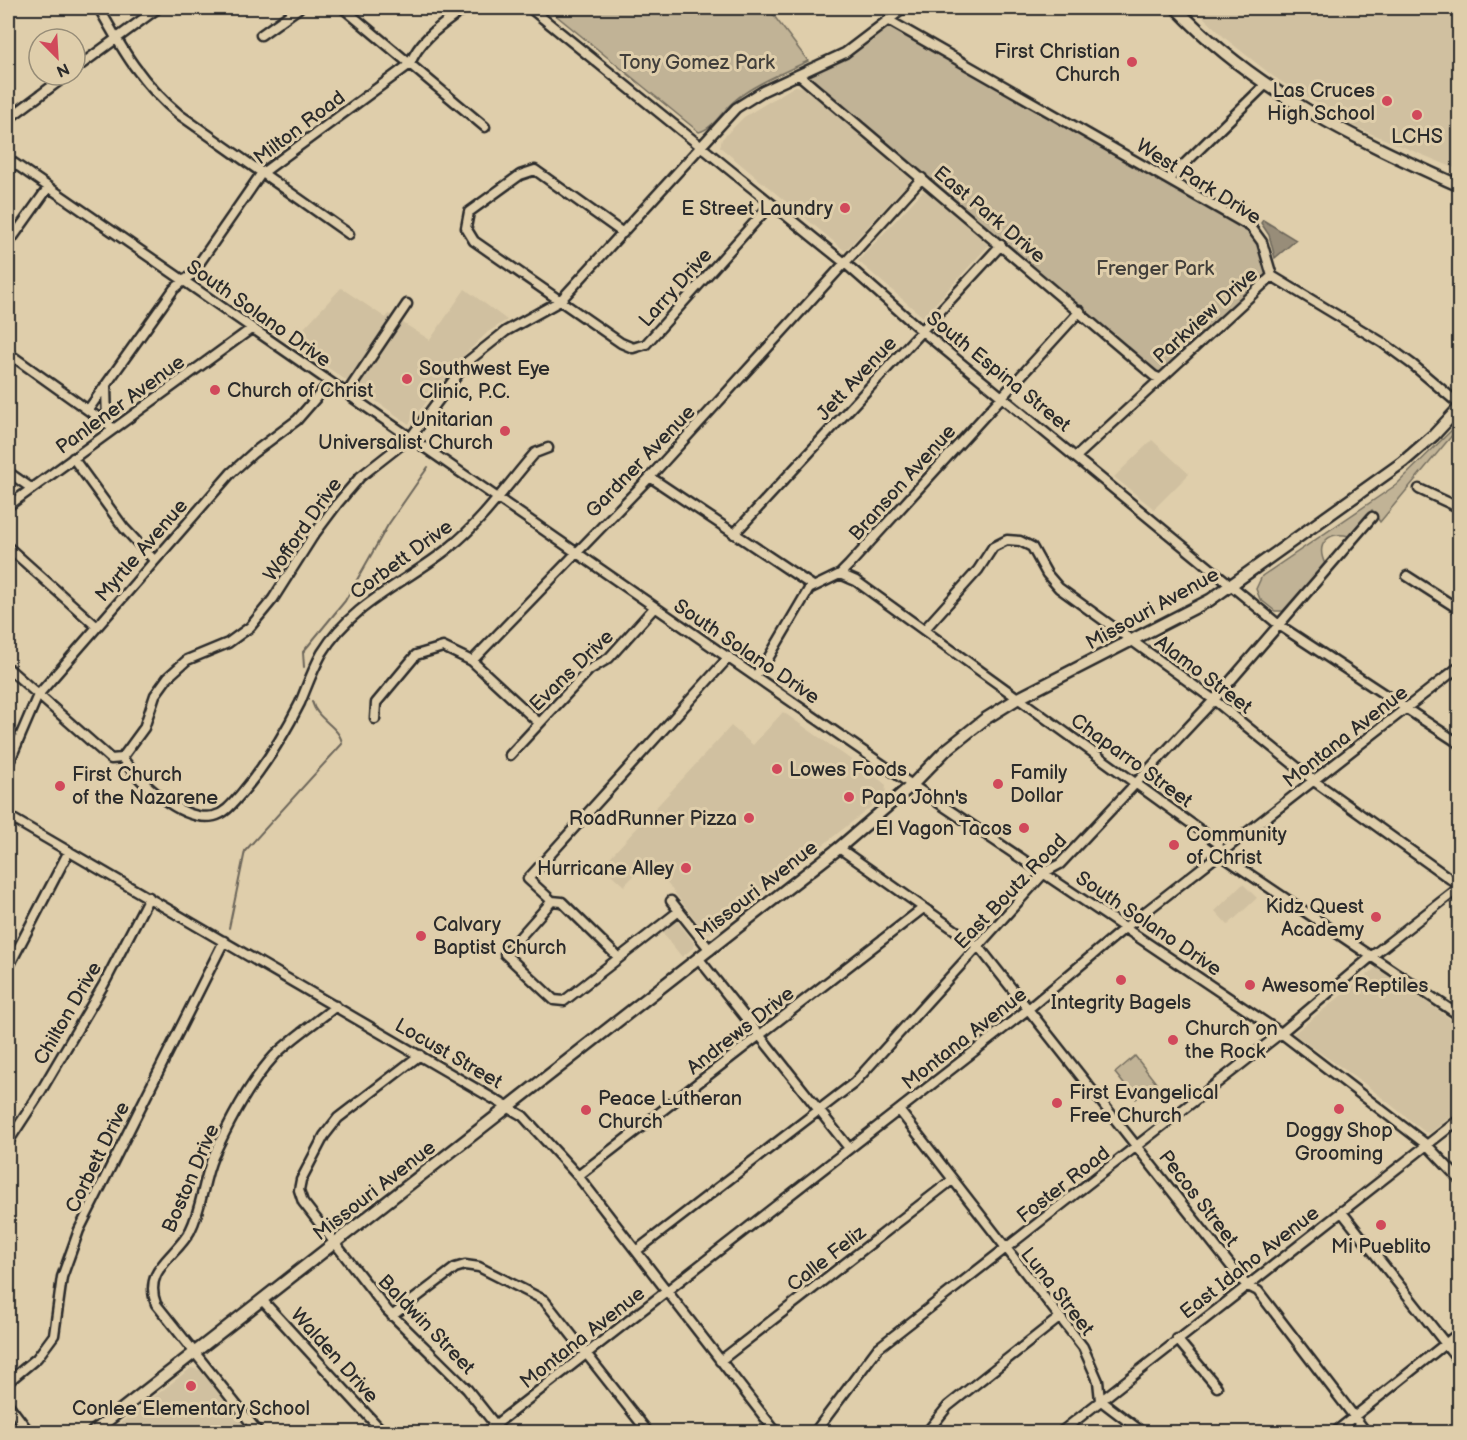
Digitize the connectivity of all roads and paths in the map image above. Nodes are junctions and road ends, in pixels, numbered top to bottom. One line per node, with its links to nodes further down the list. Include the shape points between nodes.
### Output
1 (99, 8): 11 (street)
2 (158, 8): 11 (street)
3 (299, 8): 10 (street)
4 (343, 8): 13 (street)
5 (465, 8): 13 (street, Milton Road, via 427,38)
6 (530, 8): 19 (street, South Espina Street)
7 (904, 8): 9 (street, Wofford Drive)
8 (1176, 8): 15 (main road)
9 (888, 20): 14 (street, Wofford Drive, via 845,53); 23 (street, West Park Drive)
10 (261, 35)
11 (116, 39): 12 (street); 21 (street, via 155,94)
12 (87, 60)
13 (410, 64): 18 (street); 21 (street, Milton Road)
14 (800, 75): 19 (street, Wofford Drive, via 736,108); 22 (street, East Park Drive)
15 (1265, 85): 23 (street); 24 (main road, via 1350,136)
16 (51, 87): 17 (street)
17 (8, 119)
18 (485, 127)
19 (701, 149): 26 (street, South Espina Street); 28 (street, Wofford Drive)
20 (8, 159): 25 (street, South Solano Drive)
21 (261, 174): 27 (street); 33 (street, Milton Road)
22 (922, 178): 30 (street, East Park Drive); 31 (street, Gardner Avenue)
23 (1169, 179): 32 (street, West Park Drive, via 1251,227 1262,242)
24 (1460, 186)
25 (48, 188): 29 (street); 33 (street, South Solano Drive)
26 (771, 204): 31 (street, South Espina Street); 34 (street, Larry Drive, via 646,344 633,348 621,343)
27 (349, 234)
28 (623, 234): 34 (street, Wofford Drive); 34 (street, Larry Drive, via 535,170 520,175 469,212 466,228 474,241)
29 (8, 244)
30 (1001, 245): 36 (street, East Park Drive); 38 (street, Jett Avenue)
31 (846, 264): 38 (street, South Espina Street); 53 (street, Gardner Avenue)
32 (1272, 276): 40 (street, Parkview Drive); 45 (street, via 1413,364)
33 (183, 281): 37 (street, South Solano Drive); 42 (street, Milton Road, via 174,288)
34 (560, 301): 48 (street, Wofford Drive, via 513,326 473,356)
35 (407, 304): 43 (street)
36 (1080, 311): 40 (street, East Park Drive); 44 (street, Branson Avenue)
37 (251, 329): 41 (street, South Solano Drive); 47 (street, Panlener Avenue)
38 (922, 331): 44 (street, South Espina Street); 60 (street, Jett Avenue)
39 (8, 353): 46 (street)
40 (1159, 378): 50 (street, Parkview Drive)
41 (330, 382): 43 (street, South Solano Drive); 63 (street, Myrtle Avenue, via 297,420 231,473)
42 (106, 386): 46 (street, Milton Road); 47 (street)
43 (347, 393): 48 (street, South Solano Drive)
44 (1002, 396): 50 (street, South Espina Street); 64 (street, Branson Avenue)
45 (1460, 406): 66 (main road, Missouri Avenue, via 1403,462)
46 (88, 410): 47 (street)
47 (110, 426): 51 (street, Panlener Avenue)
48 (411, 437): 56 (street, South Solano Drive); 87 (street, Wofford Drive, via 360,477 249,627 228,643 187,660 168,677 155,695 144,728)
49 (548, 448): 56 (street, Corbett Drive, via 535,453)
50 (1077, 456): 66 (street, South Espina Street)
51 (73, 458): 54 (street, Panlener Avenue); 63 (street, via 124,528)
52 (8, 472): 54 (street)
53 (650, 477): 60 (street); 62 (street, Gardner Avenue)
54 (30, 488): 57 (street, Panlener Avenue)
55 (1419, 489): 58 (street)
56 (498, 499): 62 (street, South Solano Drive); 87 (street, Corbett Drive, via 450,548 368,601 344,624 322,653 282,737 227,811 202,817 177,810)
57 (8, 506)
58 (1460, 508)
59 (1372, 517): 70 (street, East Boutz Road)
60 (734, 534): 67 (street)
61 (8, 547): 71 (street)
62 (577, 550): 68 (street, South Solano Drive); 75 (street, Gardner Avenue)
63 (154, 560): 71 (street, Myrtle Avenue)
64 (840, 574): 67 (street, Branson Avenue); 72 (street, Chaparro Street, via 856,581)
65 (1407, 576): 69 (street)
66 (1232, 585): 70 (street, South Espina Street); 73 (main road, Missouri Avenue)
67 (813, 586): 78 (street, Branson Avenue)
68 (654, 608): 74 (street, South Solano Drive); 84 (street, Evans Drive, via 609,658 589,670)
69 (1460, 610)
70 (1279, 625): 81 (street, East Boutz Road); 82 (street, South Espina Street)
71 (96, 626): 79 (street, Myrtle Avenue)
72 (924, 630): 73 (street, Alamo Street, via 978,570 993,547 1013,540 1032,547 1059,588); 80 (street, Chaparro Street)
73 (1133, 641): 80 (main road, Missouri Avenue); 81 (street, Alamo Street)
74 (729, 657): 78 (street, South Solano Drive); 99 (street, via 528,879)
75 (472, 661): 83 (street, via 443,647 417,656 376,703); 84 (street)
76 (1460, 666): 82 (street, Montana Avenue)
77 (8, 668): 79 (street)
78 (755, 676): 91 (street, South Solano Drive)
79 (38, 695): 87 (street, via 111,759); 88 (street, Myrtle Avenue)
80 (1017, 699): 90 (street, Chaparro Street); 91 (main road, Missouri Avenue, via 962,737)
81 (1214, 700): 89 (street, Alamo Street); 90 (street, East Boutz Road)
82 (1407, 708): 85 (street, South Espina Street); 89 (street, Montana Avenue)
83 (375, 719)
84 (539, 723): 86 (street, Evans Drive)
85 (1460, 744)
86 (510, 755)
87 (122, 758)
88 (8, 765)
89 (1314, 780): 95 (street, Montana Avenue); 97 (street, Alamo Street)
90 (1136, 782): 95 (street, Chaparro Street, via 1218,843); 96 (street, East Boutz Road, via 1060,864)
91 (912, 785): 93 (main road, Missouri Avenue); 96 (street, South Solano Drive)
92 (8, 816): 94 (street, Locust Street)
93 (839, 848): 101 (street, Pecos Street); 106 (main road, Missouri Avenue)
94 (69, 851): 98 (street, Locust Street); 110 (street)
95 (1221, 855): 103 (street, Montana Avenue); 107 (street, Chaparro Street)
96 (1045, 872): 103 (street, South Solano Drive); 105 (street, East Boutz Road)
97 (1460, 887): 107 (street, Foster Road)
98 (149, 897): 104 (street, Locust Street); 121 (street, Chilton Drive, via 104,984)
99 (552, 901): 108 (street, via 562,902); 108 (street, via 505,954 554,1000 564,1000)
100 (671, 901): 102 (street)
101 (922, 909): 105 (street, Pecos Street); 115 (street, Andrews Drive)
102 (679, 911): 106 (street); 108 (street)
103 (1126, 927): 112 (street, Montana Avenue); 114 (street, South Solano Drive)
104 (224, 941): 111 (street, Locust Street); 144 (street, Corbett Drive, via 69,1253 54,1335 37,1358)
105 (979, 947): 112 (street, Pecos Street); 119 (street, East Boutz Road, via 854,1083)
106 (710, 950): 109 (main road, Missouri Avenue)
107 (1372, 956): 113 (street, Chaparro Street); 114 (street, Foster Road)
108 (619, 958)
109 (699, 959): 115 (street); 117 (main road, Missouri Avenue)
110 (8, 968)
111 (336, 1006): 116 (street, Locust Street); 140 (street, Boston Drive, via 277,1053 260,1073 214,1156 190,1230 161,1263 153,1279 156,1304)
112 (1027, 1010): 118 (street, Montana Avenue); 123 (street, Pecos Street)
113 (1460, 1016)
114 (1281, 1033): 122 (street, South Solano Drive); 123 (street, Foster Road)
115 (760, 1036): 119 (street); 125 (street, Andrews Drive)
116 (420, 1055): 117 (street, Locust Street); 129 (street, Baldwin Street, via 338,1118 303,1176 301,1199)
117 (510, 1107): 125 (street, Locust Street); 129 (main road, Missouri Avenue)
118 (899, 1110): 124 (street, Montana Avenue); 126 (street, Luna Street)
119 (818, 1111): 124 (street); 131 (street, East Boutz Road)
120 (1460, 1119): 122 (street, East Idaho Avenue)
121 (8, 1142)
122 (1427, 1145): 127 (street, South Solano Drive); 128 (street, East Idaho Avenue)
123 (1137, 1147): 130 (street, Foster Road); 132 (street, Pecos Street)
124 (849, 1148): 133 (street, Montana Avenue)
125 (578, 1176): 131 (street, Locust Street)
126 (952, 1180): 130 (street, Luna Street); 142 (street, Calle Feliz)
127 (1460, 1180)
128 (1341, 1211): 132 (street, East Idaho Avenue); 139 (street)
129 (335, 1244): 134 (main road, Missouri Avenue); 135 (street, Baldwin Street)
130 (1005, 1250): 136 (street, Luna Street); 157 (street, Foster Road, via 878,1348)
131 (636, 1251): 133 (street, Locust Street)
132 (1246, 1285): 138 (street, East Idaho Avenue); 148 (street, Pecos Street, via 1257,1291)
133 (667, 1292): 141 (street, Montana Avenue); 142 (street, Locust Street)
134 (262, 1300): 140 (main road, Missouri Avenue); 153 (street, Walden Drive)
135 (392, 1316): 141 (street, via 455,1268 474,1266 544,1299); 149 (street, Baldwin Street, via 462,1384)
136 (1059, 1318): 146 (street, Luna Street, via 1083,1347 1098,1381); 158 (street, via 948,1406)
137 (1460, 1332): 139 (street)
138 (1177, 1339): 145 (street); 146 (street, East Idaho Avenue)
139 (1445, 1344): 143 (street); 148 (street)
140 (195, 1353): 151 (main road, Missouri Avenue); 152 (street, Boston Drive)
141 (587, 1354): 149 (street, Montana Avenue); 155 (street)
142 (720, 1361): 156 (street, Locust Street)
143 (1460, 1362)
144 (8, 1382)
145 (1217, 1387)
146 (1100, 1400): 159 (street, East Idaho Avenue); 160 (street)
147 (8, 1404): 150 (street)
148 (1354, 1417): 161 (street); 162 (street, Pecos Street)
149 (498, 1429): 154 (street, Montana Avenue)
150 (29, 1432)
151 (93, 1432)
152 (258, 1432)
153 (383, 1432)
154 (486, 1432)
155 (648, 1432)
156 (776, 1432)
157 (815, 1432)
158 (927, 1432)
159 (1061, 1432)
160 (1142, 1432)
161 (1335, 1432)
162 (1366, 1432)

